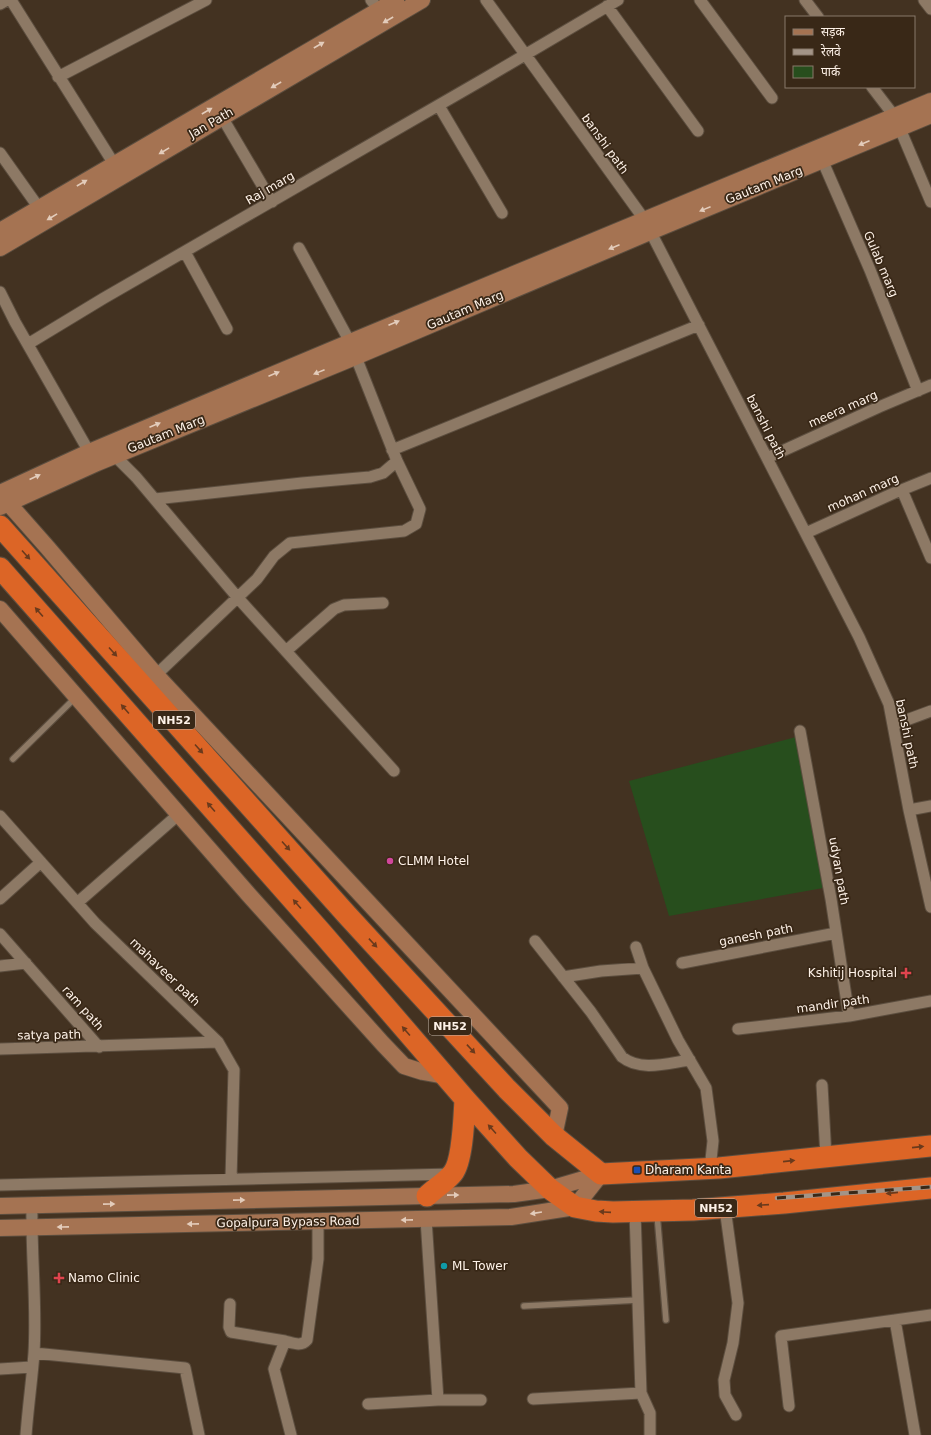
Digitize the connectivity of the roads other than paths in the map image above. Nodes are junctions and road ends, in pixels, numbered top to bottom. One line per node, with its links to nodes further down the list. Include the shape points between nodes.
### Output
1 (7, 0): 11 (street)
2 (10, 0): 17 (street)
3 (206, 0): 17 (street)
4 (396, 0): 12 (street, Jan Path)
5 (422, 0): 23 (street, Jan Path, one-way to 23)
6 (486, 0): 16 (street, banshi path)
7 (618, 0): 13 (street, Raj marg)
8 (700, 0): 19 (street)
9 (805, 0): 15 (street)
10 (924, 0): 14 (street)
11 (0, 4)
12 (375, 5): 28 (street, Jan Path, one-way to 12)
13 (607, 6): 16 (street, Raj marg); 25 (street)
14 (931, 9)
15 (817, 16)
16 (524, 55): 21 (street, Raj marg); 33 (street, banshi path)
17 (58, 77): 28 (street)
18 (873, 88): 24 (street)
19 (772, 98)
20 (931, 101): 24 (street)
21 (438, 106): 29 (street, Raj marg); 32 (street)
22 (931, 115): 24 (street, Gautam Marg)
23 (222, 117): 29 (street); 35 (street, Jan Path, one-way to 35)
24 (897, 122): 27 (street, Gautam Marg); 30 (street)
25 (698, 131)
26 (0, 153): 31 (street)
27 (820, 155): 33 (street, Gautam Marg); 44 (street, Gulab marg)
28 (114, 164): 31 (street, Jan Path, one-way to 28)
29 (272, 202): 37 (street, Raj marg)
30 (931, 202)
31 (39, 208): 34 (street, Jan Path)
32 (502, 213)
33 (647, 226): 39 (street, banshi path); 42 (street, Gautam Marg)
34 (0, 231)
35 (0, 248)
36 (299, 248): 42 (street)
37 (185, 252): 40 (street); 41 (street, Raj marg)
38 (0, 292): 41 (street)
39 (699, 326): 45 (street); 48 (street, banshi path)
40 (227, 329)
41 (28, 344): 47 (street)
42 (353, 349): 45 (street); 46 (street, Gautam Marg)
43 (931, 385): 44 (street, meera marg)
44 (918, 390): 48 (street, meera marg)
45 (392, 450): 49 (street)
46 (110, 451): 47 (street, Gautam Marg); 53 (street)
47 (93, 457): 52 (street, Gautam Marg)
48 (767, 458): 55 (street, banshi path)
49 (397, 461): 53 (street, via 383,473 370,477); 58 (street, via 420,509 416,524 404,530 290,543 274,556 258,579)
50 (931, 478): 51 (street, mohan marg)
51 (902, 490): 55 (street, mohan marg); 56 (street)
52 (2, 499): 62 (street, via 47,547)
53 (156, 499): 58 (street)
54 (0, 526): 96 (highway, NH52, one-way to 96, via 347,915 507,1089)
55 (806, 534): 65 (street, banshi path, via 859,637 889,704)
56 (931, 558)
57 (0, 568): 93 (highway, NH52, one-way to 57, via 322,933)
58 (238, 598): 61 (street); 62 (street)
59 (383, 603): 61 (street, via 344,605 334,609)
60 (0, 609): 63 (street)
61 (286, 651): 68 (street)
62 (156, 675): 96 (street, via 560,1108)
63 (76, 697): 67 (lane); 71 (street)
64 (931, 711): 65 (street)
65 (893, 725): 70 (street, banshi path)
66 (800, 731): 77 (street, udyan path)
67 (14, 759)
68 (394, 772)
69 (931, 806): 70 (street)
70 (909, 810): 76 (street, banshi path)
71 (179, 814): 75 (street); 93 (street, via 404,1066)
72 (0, 816): 73 (street, mahaveer path)
73 (41, 862): 74 (street); 75 (street, mahaveer path)
74 (0, 899)
75 (77, 903): 89 (street, mahaveer path)
76 (931, 907)
77 (836, 933): 82 (street, ganesh path); 87 (street, udyan path)
78 (0, 934): 81 (street, ram path)
79 (535, 941): 85 (street)
80 (636, 947): 84 (street)
81 (26, 963): 83 (street); 90 (street, ram path)
82 (682, 963)
83 (0, 966)
84 (643, 968): 85 (street); 92 (street)
85 (563, 977): 92 (street, via 628,1062 642,1066)
86 (931, 1001): 87 (street, mandir path)
87 (849, 1016): 88 (street, mandir path)
88 (738, 1030)
89 (218, 1042): 90 (street, ram path); 102 (street, mahaveer path, via 234,1070)
90 (99, 1047): 91 (street, satya path)
91 (0, 1049)
92 (690, 1060): 99 (street, via 706,1088 714,1141)
93 (444, 1076): 95 (highway, NH52)
94 (822, 1085): 98 (street)
95 (465, 1099): 100 (highway, via 458,1163); 105 (highway, NH52, one-way to 95)
96 (554, 1136): 101 (highway, NH52)
97 (931, 1146): 98 (highway, one-way to 97)
98 (826, 1157): 99 (highway, one-way to 98)
99 (710, 1169): 101 (highway)
100 (453, 1174): 102 (street); 106 (highway)
101 (601, 1174): 105 (street, Gopalpura Bypass Road); 109 (street)
102 (231, 1179): 103 (street)
103 (0, 1185)
104 (931, 1188): 110 (highway, NH52, one-way to 110)
105 (550, 1189): 106 (street, Gopalpura Bypass Road, one-way to 105, via 514,1194); 109 (highway, NH52)
106 (426, 1196): 108 (street, Gopalpura Bypass Road, one-way to 106)
107 (0, 1206): 108 (street, Gopalpura Bypass Road)
108 (32, 1206): 115 (street)
109 (575, 1207): 111 (highway, NH52, one-way to 109, via 596,1211); 113 (street, Gopalpura Bypass Road, one-way to 113, via 511,1217)
110 (725, 1208): 112 (highway, NH52); 133 (street, via 738,1303 733,1343 724,1380 725,1395)
111 (635, 1212): 112 (highway, NH52); 117 (street)
112 (657, 1212): 121 (lane)
113 (426, 1219): 114 (street, Gopalpura Bypass Road, one-way to 114); 129 (street)
114 (318, 1222): 115 (street, Gopalpura Bypass Road, one-way to 115); 123 (street, via 318,1259 306,1340 300,1344)
115 (32, 1227): 116 (street, Gopalpura Bypass Road); 124 (street)
116 (0, 1228)
117 (638, 1300): 119 (lane); 127 (street)
118 (230, 1304): 123 (street, via 231,1332)
119 (524, 1306)
120 (931, 1315): 122 (street)
121 (666, 1320)
122 (895, 1320): 132 (street, via 781,1336); 138 (street)
123 (285, 1341): 136 (street, via 274,1369)
124 (34, 1353): 125 (street); 135 (street, via 185,1368)
125 (32, 1367): 126 (street); 134 (street)
126 (0, 1369)
127 (641, 1393): 128 (street); 137 (street, via 650,1413)
128 (533, 1398)
129 (438, 1400): 130 (street); 131 (street)
130 (481, 1400)
131 (368, 1404)
132 (789, 1406)
133 (736, 1415)
134 (26, 1435)
135 (199, 1435)
136 (291, 1435)
137 (650, 1435)
138 (915, 1435)

